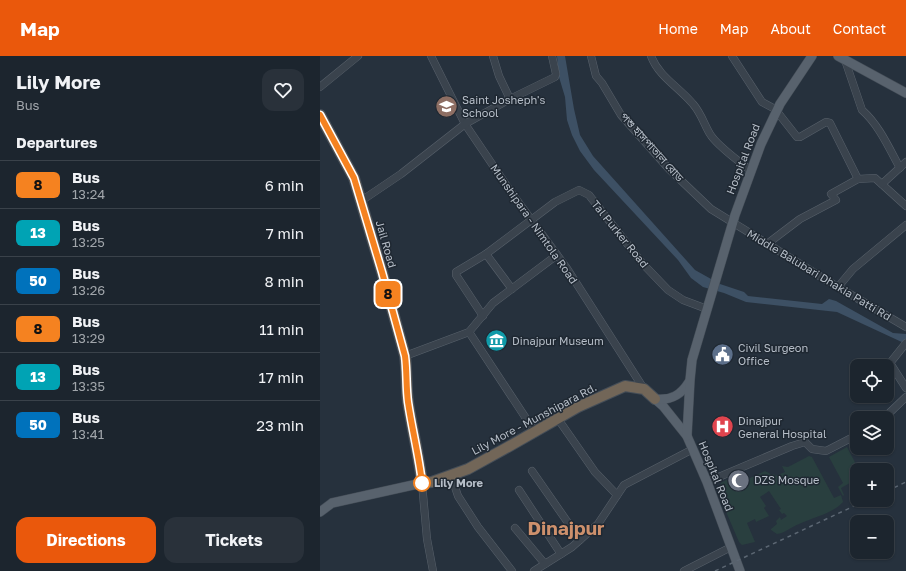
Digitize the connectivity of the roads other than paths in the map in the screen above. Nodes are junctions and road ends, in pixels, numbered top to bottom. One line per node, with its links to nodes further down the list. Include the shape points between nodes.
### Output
1 (358, 56): 10 (street)
2 (431, 56): 15 (street, Munshipara - Nimtola Road)
3 (493, 56): 12 (street)
4 (552, 56): 12 (street, via 555,77)
5 (591, 56): 24 (street, পশু হাসপাতাল রোড, via 596,76 622,115 669,169 711,209)
6 (651, 56): 18 (street, via 663,76 694,105 710,134)
7 (732, 56): 13 (street, via 762,102)
8 (812, 56): 13 (main road, Hospital Road)
9 (841, 58): 11 (main road); 17 (street, via 862,110 882,135)
10 (320, 87)
11 (906, 93)
12 (510, 100): 15 (street)
13 (776, 110): 18 (main road, Hospital Road); 19 (street, via 797,137 826,122 830,123)
14 (320, 115): 21 (highway, Jail Road, via 354,178)
15 (465, 124): 21 (street, via 401,174); 23 (street, Munshipara - Nimtola Road)
16 (906, 162): 17 (street)
17 (900, 168): 20 (street)
18 (751, 171): 24 (main road, Hospital Road)
19 (858, 179): 20 (street, via 875,178); 26 (street, via 831,194 836,200 800,219)
20 (882, 184): 22 (street)
21 (361, 201): 36 (highway, Jail Road)
22 (906, 206)
23 (532, 220): 27 (street); 28 (street, Munshipara - Nimtola Road); 31 (street, Tal Purker Road, via 555,202 579,190 589,195 643,264 668,290 683,300)
24 (733, 222): 26 (street, Middle Balubari Dhakia Patti Rd); 31 (main road, Hospital Road)
25 (906, 225): 29 (street, via 853,269)
26 (767, 244): 29 (street, Middle Balubari Dhakia Patti Rd)
27 (486, 254): 30 (street); 32 (street, via 456,274)
28 (557, 255): 30 (street); 39 (street, Munshipara - Nimtola Road)
29 (838, 288): 33 (street, Middle Balubari Dhakia Patti Rd)
30 (512, 289): 32 (street, via 493,303)
31 (707, 309): 37 (main road, Hospital Road, via 692,360)
32 (483, 316): 34 (street)
33 (906, 327)
34 (469, 332): 36 (street); 44 (street)
35 (905, 345): 38 (street, via 890,363)
36 (405, 356): 51 (highway, Jail Road, via 408,402)
37 (690, 380): 41 (main road, via 675,397); 45 (main road, Hospital Road)
38 (906, 388)
39 (644, 389): 41 (highway); 43 (highway, Lily More - Munshipara Rd., via 625,386)
40 (906, 397): 42 (street)
41 (655, 399): 45 (main road, Hospital Road)
42 (891, 411)
43 (558, 419): 44 (highway, Lily More - Munshipara Rd.); 53 (street, via 595,472)
44 (535, 432): 49 (highway, Lily More - Munshipara Rd., via 468,469)
45 (687, 436): 47 (main road, Hospital Road)
46 (850, 439): 50 (street, via 826,451 812,449 805,442)
47 (693, 449): 50 (main road, Hospital Road); 53 (street, via 624,485)
48 (532, 471): 56 (street)
49 (452, 475): 51 (highway, Lily More - Munshipara Rd.); 61 (street, via 458,496)
50 (707, 482): 57 (main road, Hospital Road)
51 (422, 483): 54 (main road, via 332,504); 60 (street)
52 (519, 490): 58 (street)
53 (617, 495): 56 (street, via 598,524)
54 (320, 512)
55 (514, 528): 59 (street)
56 (580, 540): 58 (street)
57 (731, 547): 63 (street); 64 (main road, Hospital Road)
58 (561, 554): 59 (street)
59 (545, 564): 62 (street)
60 (433, 571)
61 (512, 571)
62 (534, 571)
63 (684, 571)
64 (740, 571)

